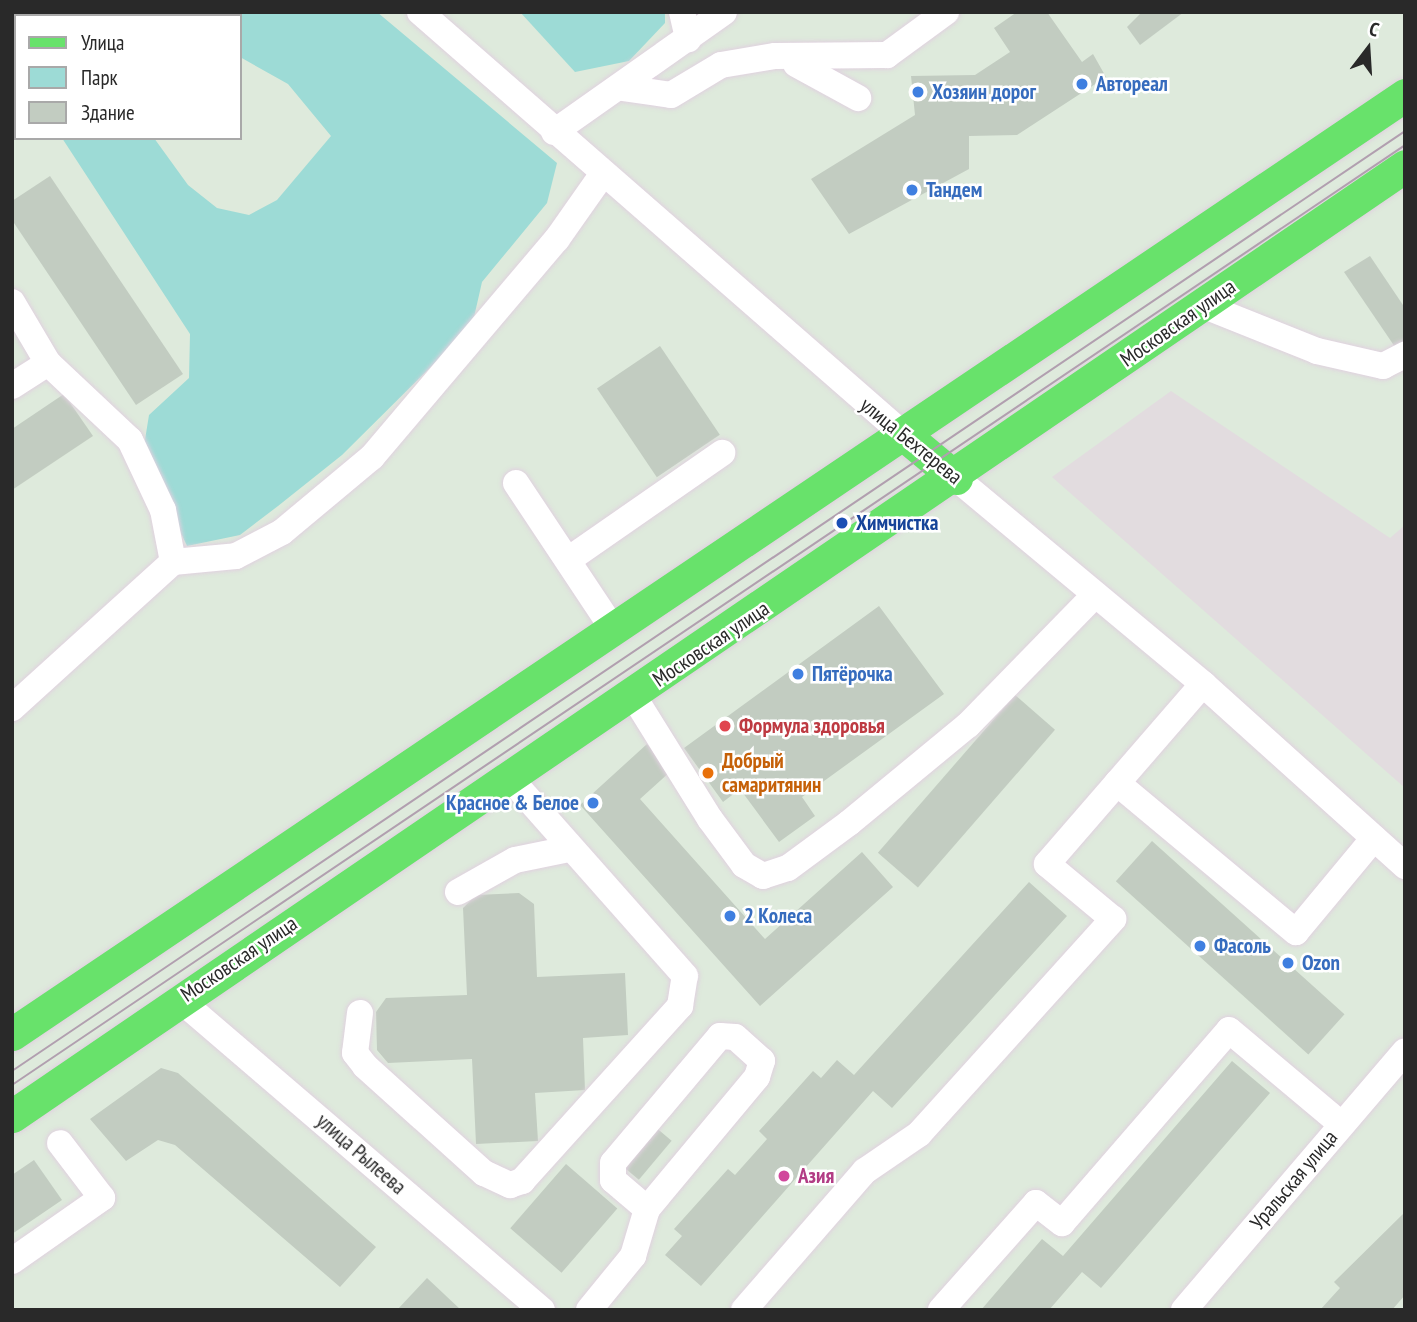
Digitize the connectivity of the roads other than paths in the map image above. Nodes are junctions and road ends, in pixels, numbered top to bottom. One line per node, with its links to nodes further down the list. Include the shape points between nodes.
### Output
1 (420, 12): 10 (street, улица Бехтерева)
2 (682, 12): 5 (street)
3 (724, 12): 5 (street)
4 (946, 12): 6 (street, via 887,55)
5 (688, 39): 7 (street)
6 (775, 55): 7 (street, via 721,65 671,95); 9 (street, via 827,76)
7 (622, 88): 10 (street)
8 (1405, 95): 18 (main road)
9 (859, 98)
10 (554, 132): 12 (street, улица Бехтерева)
11 (1405, 166): 14 (main road, Московская улица)
12 (602, 175): 18 (street, улица Бехтерева); 23 (street, via 557,239 373,457 282,532 236,556)
13 (12, 302): 16 (street)
14 (1202, 305): 15 (street, via 1317,351 1383,366); 20 (main road, Московская улица)
15 (1405, 355)
16 (48, 363): 17 (street); 23 (street, via 130,440 163,510)
17 (12, 386)
18 (902, 434): 20 (main road, улица Бехтерева); 25 (main road)
19 (722, 453): 22 (street)
20 (956, 478): 24 (street, улица Бехтерева); 27 (main road, Московская улица)
21 (516, 483): 22 (street)
22 (568, 560): 25 (street)
23 (173, 562): 28 (street)
24 (1095, 595): 26 (street, улица Бехтерева); 27 (street, via 968,725 788,868 763,876 744,865 710,819)
25 (613, 629): 37 (main road)
26 (1203, 684): 30 (street); 31 (street, улица Бехтерева)
27 (634, 697): 29 (main road, Московская улица)
28 (12, 708)
29 (511, 779): 32 (street); 35 (main road, Московская улица)
30 (1118, 783): 31 (street, via 1296,932); 46 (street, via 1047,864 1113,919 919,1134 865,1171)
31 (1374, 838): 33 (street, улица Бехтерева)
32 (569, 849): 34 (street, via 515,860); 36 (street, via 685,976 685,990 680,1006 522,1181 510,1185 484,1173 365,1066 355,1054)
33 (1405, 866)
34 (458, 892)
35 (179, 999): 39 (main road, Московская улица); 44 (street, улица Рылеева)
36 (360, 1013)
37 (12, 1034)
38 (1405, 1051): 40 (street, Уральская улица)
39 (12, 1116)
40 (1341, 1124): 47 (street, via 1228,1030 1062,1223 1036,1203); 48 (street, Уральская улица)
41 (60, 1143): 43 (street, via 102,1198)
42 (647, 1209): 42 (street, via 757,1077 762,1061 735,1037 720,1036 613,1163 613,1180); 45 (street, via 644,1237)
43 (12, 1261)
44 (542, 1310)
45 (589, 1310)
46 (744, 1310)
47 (941, 1310)
48 (1184, 1310)

